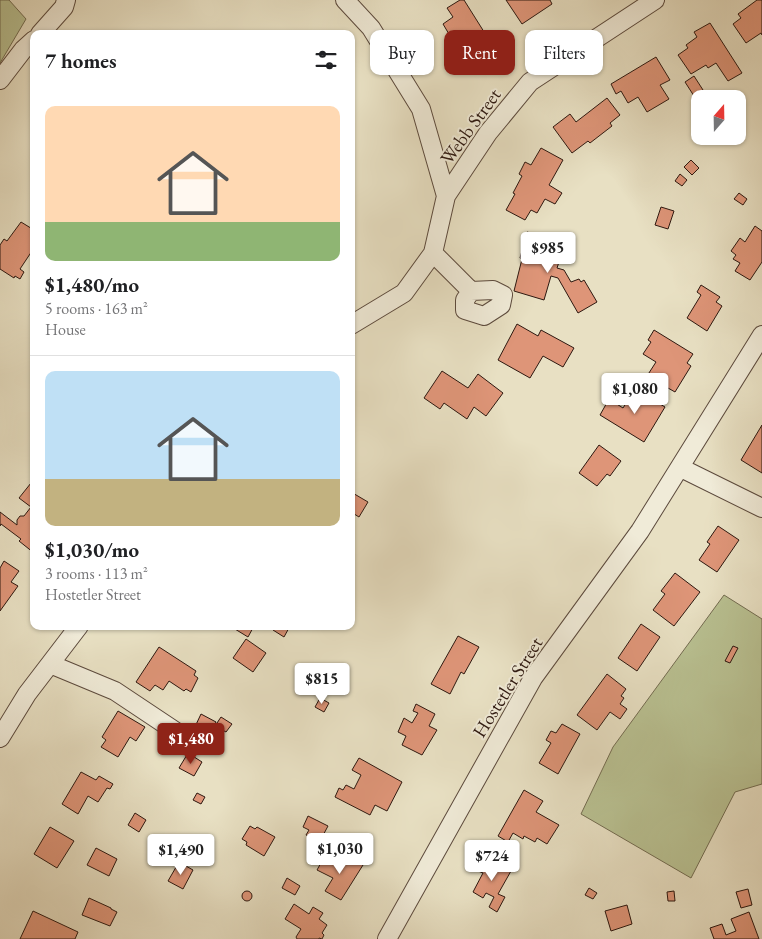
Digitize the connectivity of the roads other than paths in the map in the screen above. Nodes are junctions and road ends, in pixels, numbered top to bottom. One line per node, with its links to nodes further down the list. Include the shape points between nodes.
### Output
1 (66, 0): 4 (street, via 64,7)
2 (345, 0): 7 (street, via 371,28 421,109)
3 (656, 0): 7 (street, Webb Street, via 530,82 488,133)
4 (44, 30)
5 (30, 44): 6 (street)
6 (0, 80)
7 (446, 196): 8 (street)
8 (433, 253): 9 (street); 10 (street, via 404,293)
9 (471, 291)
10 (355, 323)
11 (762, 336): 12 (street, Hostetler Street)
12 (681, 468): 13 (street); 18 (street, Hostetler Street, via 640,531 533,678)
13 (762, 508)
14 (76, 630): 15 (street)
15 (50, 664): 16 (street); 17 (street, via 115,691)
16 (0, 738)
17 (196, 745)
18 (387, 939)

